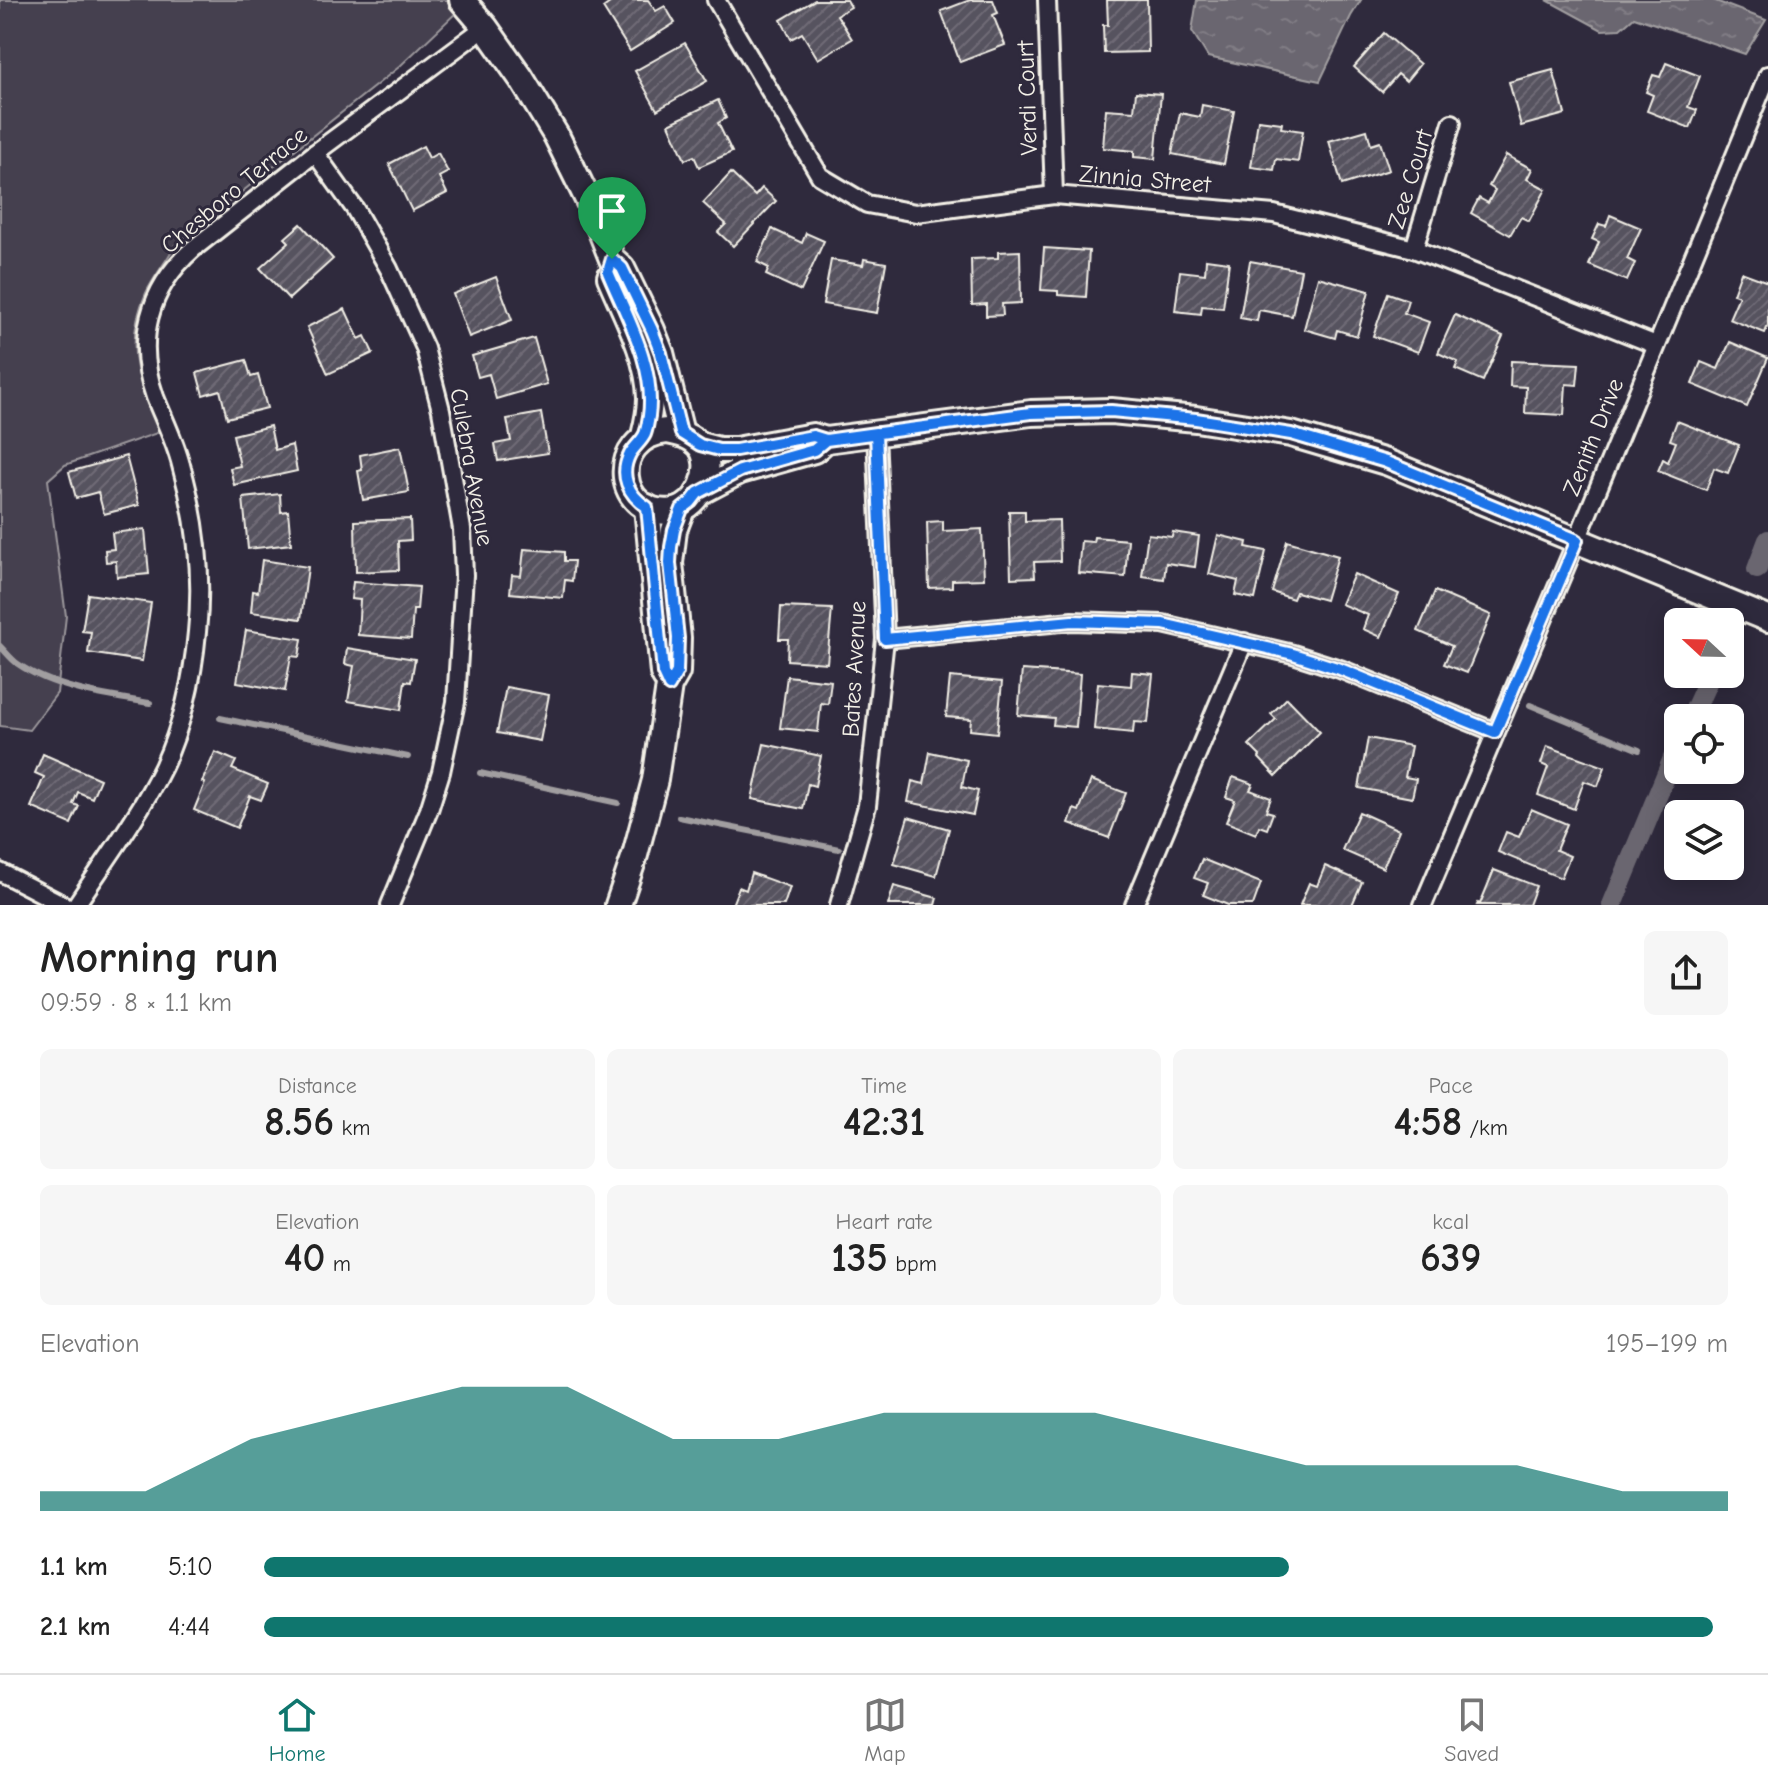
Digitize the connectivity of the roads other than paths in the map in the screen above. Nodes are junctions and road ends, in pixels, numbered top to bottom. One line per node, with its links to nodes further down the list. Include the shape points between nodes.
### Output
1 (462, 0): 4 (street)
2 (716, 0): 8 (street, Zinnia Street, via 820,176 867,204 916,213)
3 (1047, 0): 8 (street, Verdi Court)
4 (485, 27): 7 (street, Chesboro Terrace); 10 (street, via 557,137)
5 (1768, 75): 11 (street, Zenith Drive)
6 (1452, 123): 9 (street, Zee Court)
7 (315, 153): 26 (street, Chesboro Terrace, via 182,259 150,312 147,365 182,466 197,542 197,634 180,724 163,767); 27 (street, Culebra Avenue, via 389,269 425,348 462,529 456,702 429,810)
8 (1054, 195): 9 (street, Zinnia Street, via 1274,214)
9 (1414, 249): 11 (street, Zinnia Street)
10 (612, 259): 13 (street, via 608,272 644,360 650,397); 14 (street, via 622,268 652,330)
11 (1656, 345): 18 (street, Zenith Drive)
12 (876, 433): 15 (street); 18 (street, via 1031,413 1111,411 1196,419 1291,434 1386,462); 20 (street, Bates Avenue)
13 (644, 436): 14 (street, via 667,431); 17 (street, via 625,471 631,493)
14 (690, 439): 15 (street, via 719,450 813,436); 16 (street, via 705,456 707,468)
15 (826, 440): 16 (street, via 814,450 740,471)
16 (690, 501): 17 (street, via 672,511); 22 (street, via 674,530 671,555 678,638 677,672)
17 (647, 507): 22 (street, via 663,673)
18 (1577, 540): 19 (street); 23 (street, Zenith Drive)
19 (1768, 619)
20 (885, 639): 21 (street, via 1072,621 1163,624); 29 (street, Bates Avenue, via 867,806)
21 (1244, 642): 23 (street, via 1340,669); 30 (street)
22 (669, 686): 28 (street, via 655,780)
23 (1495, 732): 31 (street, Zenith Drive)
24 (0, 872): 25 (street)
25 (64, 905)
26 (76, 905)
27 (390, 905)
28 (618, 905)
29 (839, 905)
30 (1134, 905)
31 (1423, 905)

